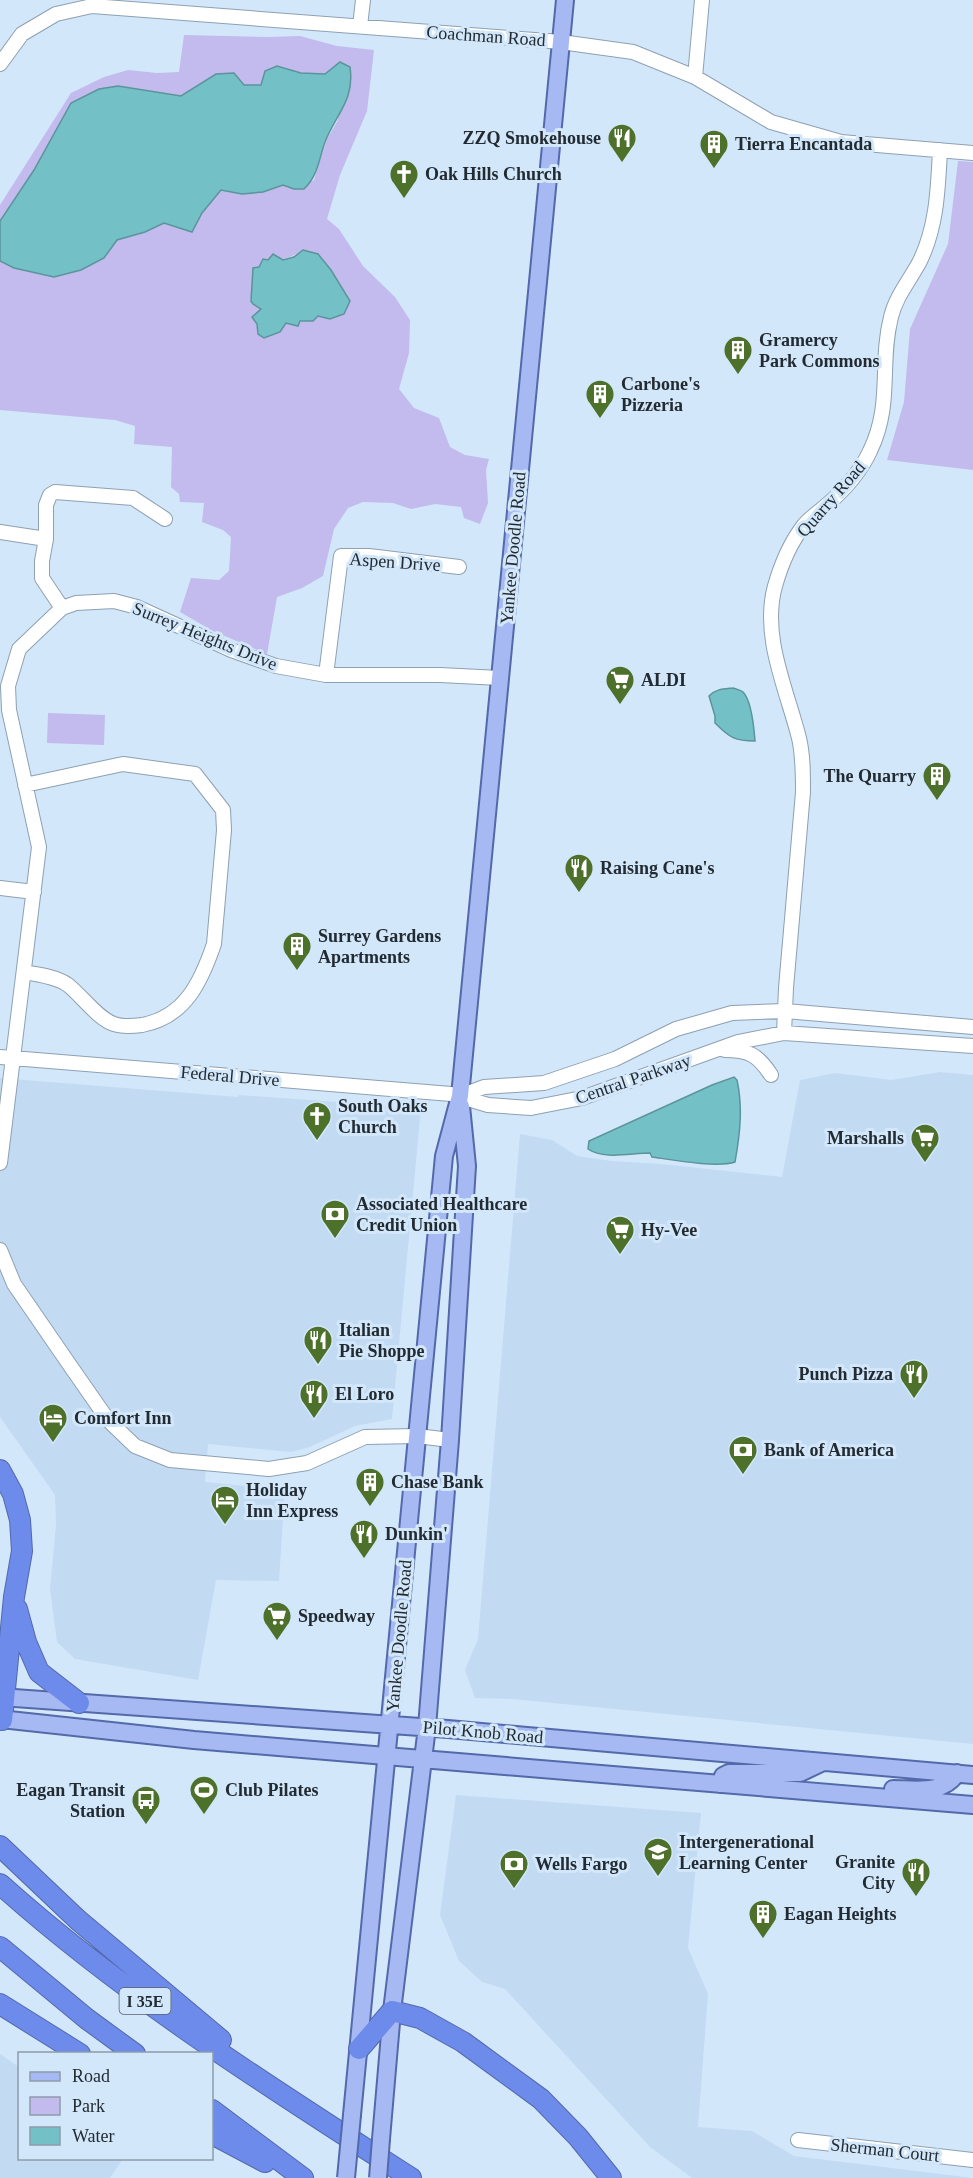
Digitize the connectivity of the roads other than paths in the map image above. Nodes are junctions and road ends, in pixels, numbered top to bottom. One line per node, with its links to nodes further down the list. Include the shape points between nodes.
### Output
1 (363, 0): 5 (street)
2 (565, 0): 6 (main road, Yankee Doodle Road)
3 (702, 0): 8 (street)
4 (128, 4): 5 (street, Coachman Road); 7 (street, Coachman Road, via 56,14 22,34)
5 (360, 26): 6 (street, Coachman Road)
6 (561, 42): 8 (street, Coachman Road, via 633,52); 17 (main road, Yankee Doodle Road)
7 (0, 64)
8 (695, 77): 9 (street, Coachman Road, via 771,122 841,142)
9 (940, 150): 10 (street, Coachman Road); 22 (street, Quarry Road, via 933,229 891,317 882,422 870,453 848,483 804,525 786,553 774,588 771,612 775,650 803,761)
10 (973, 153)
11 (165, 519): 13 (street, via 133,498 55,492 45,506)
12 (0, 532): 13 (street)
13 (46, 539): 15 (street, via 42,578)
14 (459, 567): 16 (street, Aspen Drive, via 341,556)
15 (62, 608): 16 (street, Surrey Heights Drive, via 76,603 114,601 137,607 260,661); 18 (street, via 18,649 8,686 9,710)
16 (326, 675): 17 (street, Surrey Heights Drive)
17 (500, 678): 29 (main road, Yankee Doodle Road)
18 (25, 785): 20 (street, via 39,847); 21 (street, via 123,764 195,774 222,810 224,830 214,944 193,991 159,1022 113,1024 67,984)
19 (0, 888): 20 (street)
20 (34, 892): 21 (street)
21 (24, 972): 27 (street)
22 (785, 1011): 23 (street, Central Parkway); 24 (street, Quarry Road); 29 (street, Central Parkway, via 732,1013 676,1029 615,1059 544,1083 483,1087)
23 (973, 1027)
24 (784, 1033): 25 (street, Central Parkway); 26 (street, Central Parkway)
25 (973, 1046)
26 (714, 1050): 28 (street, via 749,1052); 29 (street, Central Parkway, via 582,1098 531,1108 488,1105)
27 (7, 1058): 29 (street, Federal Drive); 30 (street)
28 (771, 1075)
29 (460, 1096): 32 (main road, Yankee Doodle Road, via 444,1156); 33 (main road, Yankee Doodle Road, via 466,1166)
30 (0, 1163)
31 (0, 1250): 32 (street, via 14,1284 69,1364 108,1420 135,1446 170,1460 269,1469 307,1463 365,1437)
32 (417, 1436): 33 (street); 39 (main road, Yankee Doodle Road)
33 (450, 1440): 40 (main road, Yankee Doodle Road)
34 (0, 1470): 35 (highway, via 13,1494 20,1520 22,1551)
35 (14, 1598): 36 (highway); 37 (highway, via 39,1672)
36 (2, 1697): 37 (main road, Pilot Knob Road); 38 (highway)
37 (79, 1703): 39 (main road, Pilot Knob Road)
38 (1, 1719): 41 (main road, Pilot Knob Road)
39 (391, 1726): 40 (main road, Pilot Knob Road); 41 (main road, Yankee Doodle Road)
40 (427, 1727): 42 (main road, Yankee Doodle Road); 43 (main road, Pilot Knob Road)
41 (387, 1755): 42 (main road, Pilot Knob Road); 54 (main road, Yankee Doodle Road)
42 (422, 1758): 45 (main road, Pilot Knob Road); 52 (main road, Yankee Doodle Road)
43 (822, 1763): 44 (main road, Pilot Knob Road); 45 (main road, Pilot Knob Road, via 800,1773 729,1773)
44 (965, 1774): 46 (main road, Pilot Knob Road, via 936,1788 827,1786)
45 (720, 1784): 46 (main road, Pilot Knob Road)
46 (784, 1790): 47 (main road, Pilot Knob Road)
47 (973, 1805)
48 (0, 1846): 58 (highway, via 78,1920)
49 (0, 1884): 58 (highway, I 35E, via 162,2014)
50 (0, 1947): 57 (highway, I 35E)
51 (0, 2004): 56 (highway)
52 (392, 2011): 54 (highway); 66 (main road, Yankee Doodle Road, bridge); 68 (highway, via 420,2018 464,2042 541,2099 578,2136)
53 (0, 2019): 55 (highway)
54 (359, 2049): 65 (main road, Yankee Doodle Road, bridge)
55 (54, 2052)
56 (77, 2052)
57 (132, 2052)
58 (299, 2105): 67 (highway, I 35E)
59 (213, 2111): 64 (highway)
60 (213, 2135): 63 (highway)
61 (798, 2140): 62 (street, Sherman Court)
62 (973, 2160)
63 (295, 2178)
64 (303, 2178)
65 (346, 2178)
66 (378, 2178)
67 (411, 2178)
68 (611, 2178)

